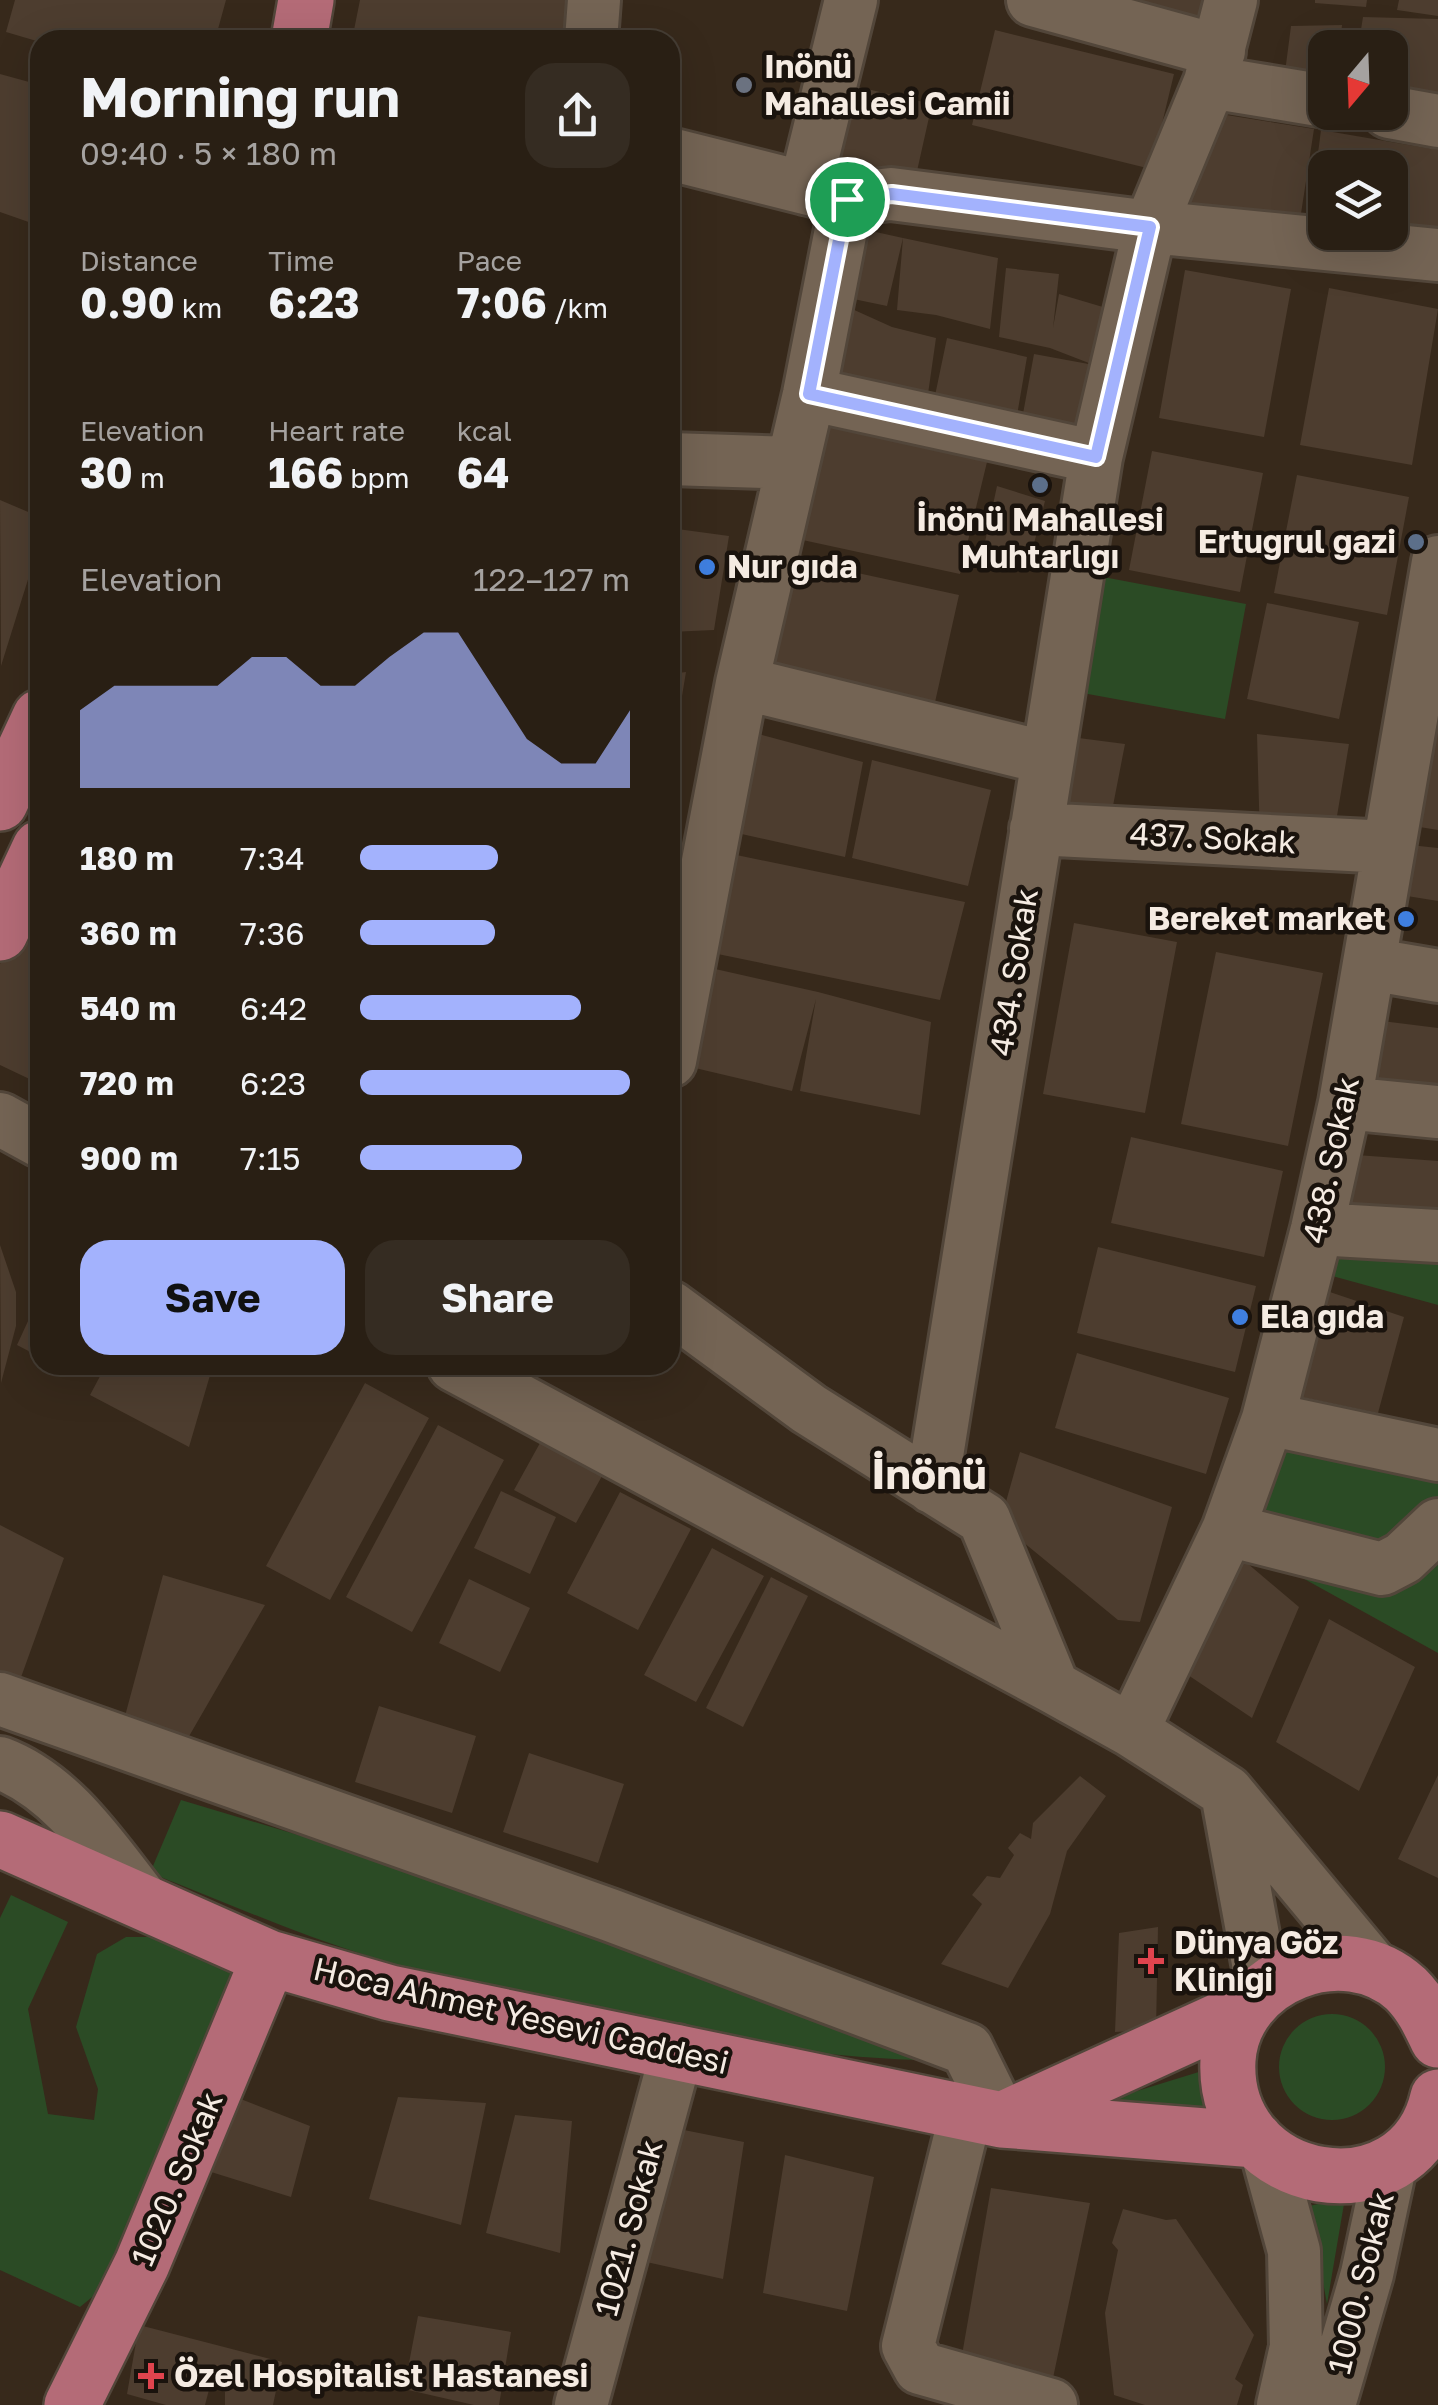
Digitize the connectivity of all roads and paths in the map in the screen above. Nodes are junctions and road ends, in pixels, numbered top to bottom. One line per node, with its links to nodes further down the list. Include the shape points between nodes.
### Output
1 (306, 0): 7 (main road)
2 (344, 0): 8 (main road)
3 (594, 0): 9 (street)
4 (852, 0): 15 (street)
5 (1034, 0): 10 (street)
6 (1231, 0): 10 (street, 434. Sokak)
7 (301, 30)
8 (339, 30)
9 (591, 30)
10 (1215, 66): 11 (street); 16 (street, 434. Sokak)
11 (1308, 96)
12 (1408, 115): 13 (street)
13 (1438, 121)
14 (680, 157): 15 (street)
15 (826, 194): 16 (street, via 892,194); 18 (street)
16 (1150, 227): 17 (street); 19 (street, 434. Sokak)
17 (1438, 255)
18 (809, 394): 19 (street); 21 (street)
19 (1096, 457): 26 (street, 434. Sokak)
20 (680, 459): 21 (street)
21 (793, 463): 24 (street)
22 (1438, 562): 23 (street, 438. Sokak)
23 (1429, 670): 30 (street, 438. Sokak)
24 (742, 683): 26 (street); 29 (street)
25 (22, 735): 27 (main road)
26 (1047, 758): 28 (street, 434. Sokak)
27 (0, 803)
28 (1036, 829): 30 (street, 437. Sokak); 46 (street, 434. Sokak)
29 (691, 832): 33 (street)
30 (1389, 846): 34 (street, 438. Sokak)
31 (30, 869): 32 (main road)
32 (0, 932)
33 (680, 952)
34 (1369, 964): 35 (street); 36 (street, 438. Sokak)
35 (1438, 976)
36 (1345, 1104): 37 (street); 40 (street, 438. Sokak)
37 (1438, 1112)
38 (0, 1119): 39 (street)
39 (30, 1136)
40 (1317, 1229): 41 (street); 44 (street, 438. Sokak)
41 (1438, 1236)
42 (680, 1314): 46 (street, via 809,1409)
43 (473, 1375): 49 (street)
44 (1268, 1418): 45 (street); 48 (street, 438. Sokak)
45 (1438, 1454)
46 (932, 1487): 49 (street, via 984,1519)
47 (1438, 1524): 48 (street, via 1382,1569)
48 (1228, 1530): 51 (street, 438. Sokak)
49 (1053, 1688): 51 (street)
50 (0, 1699): 62 (street, via 967,2049)
51 (1132, 1731): 53 (street)
52 (0, 1763): 55 (street, via 76,1816)
53 (1227, 1792): 57 (street); 58 (street)
54 (0, 1839): 55 (main road, Hoca Ahmet Yesevi Caddesi)
55 (146, 1904): 56 (main road, Hoca Ahmet Yesevi Caddesi)
56 (269, 1958): 60 (main road, Hoca Ahmet Yesevi Caddesi, via 390,1993); 65 (main road, 1020. Sokak, via 142,2264)
57 (1406, 1983): 58 (main road, via 1345,1963 1313,1964 1283,1976); 59 (main road)
58 (1255, 1999): 62 (main road); 63 (main road, via 1238,2024 1228,2058 1230,2094)
59 (1438, 2040)
60 (677, 2051): 62 (main road, Hoca Ahmet Yesevi Caddesi); 66 (street, 1021. Sokak)
61 (1438, 2096): 64 (main road)
62 (984, 2116): 63 (main road, Hoca Ahmet Yesevi Caddesi); 67 (street, via 908,2346 920,2368)
63 (1261, 2146): 64 (main road, via 1294,2168 1328,2177 1362,2174); 68 (street, via 1294,2252 1296,2347)
64 (1411, 2152): 69 (street, 1000. Sokak)
65 (74, 2400)
66 (580, 2405)
67 (1051, 2405)
68 (1283, 2405)
69 (1329, 2405)

